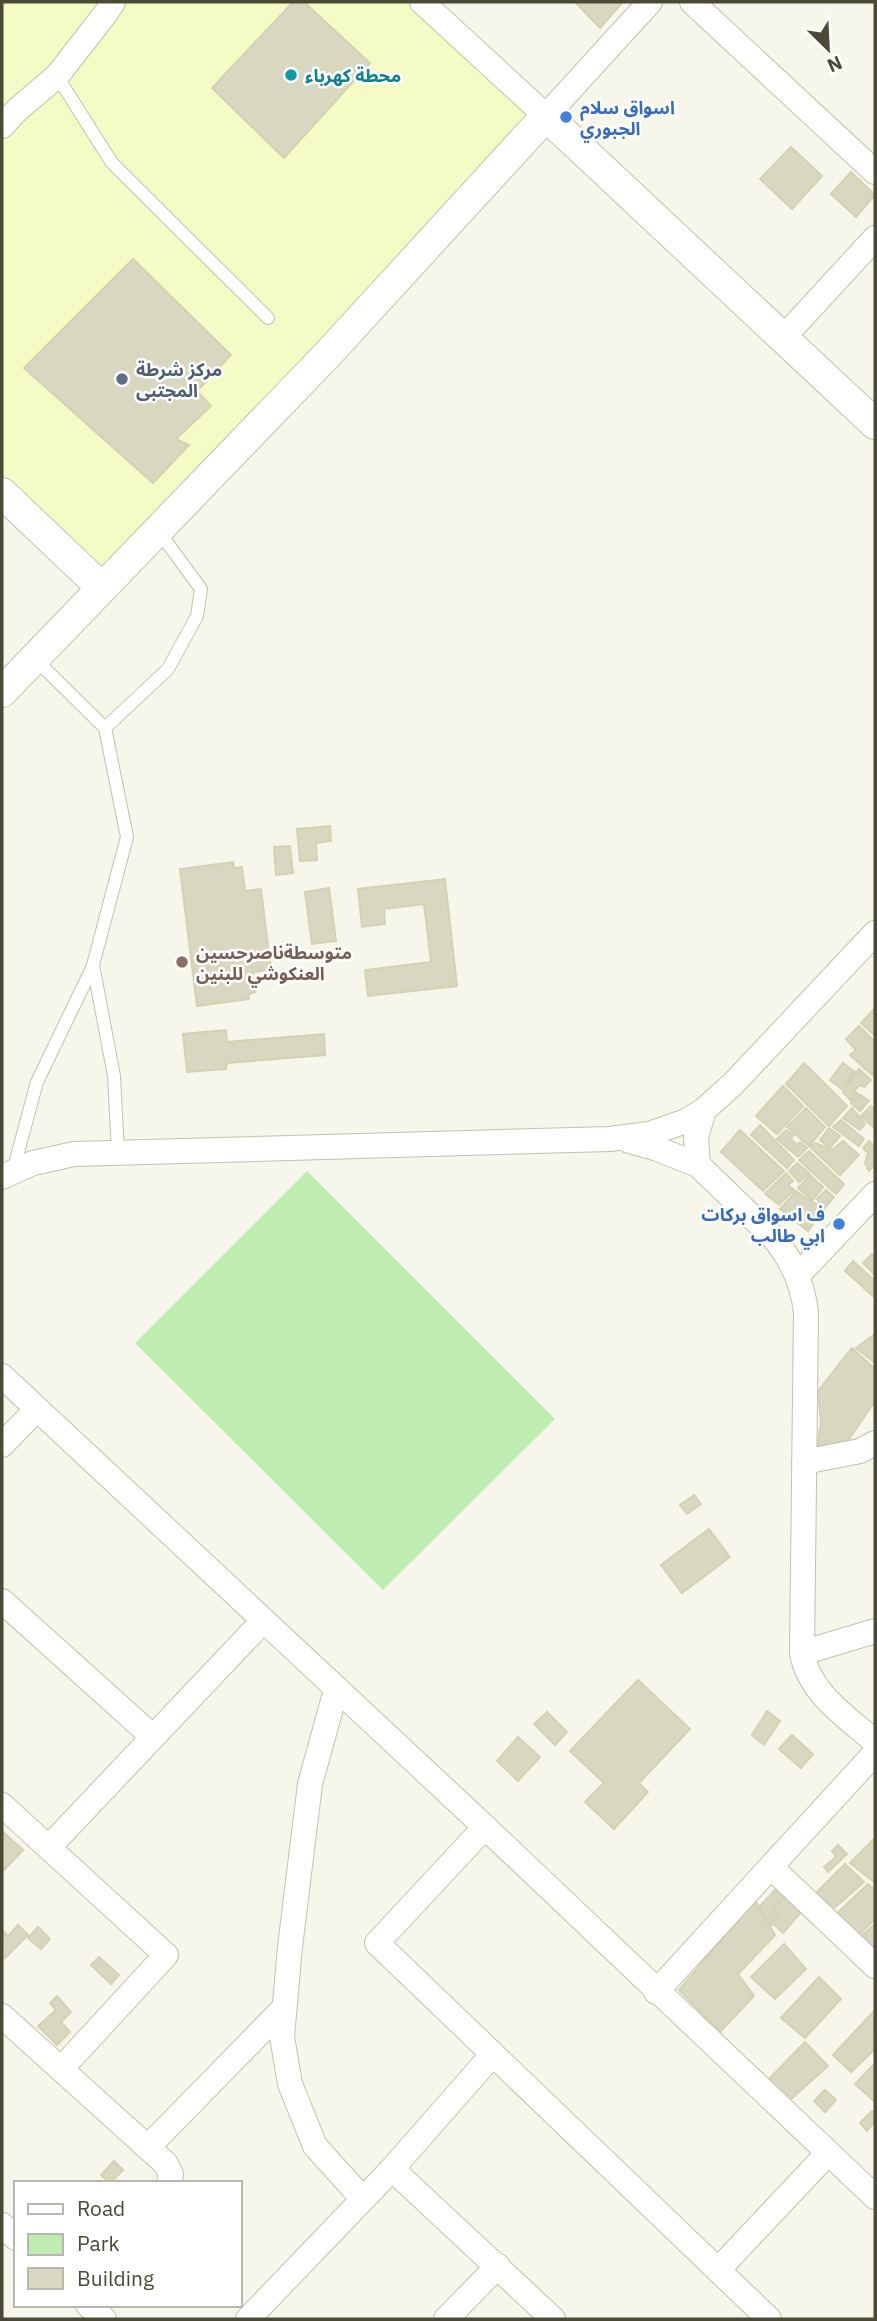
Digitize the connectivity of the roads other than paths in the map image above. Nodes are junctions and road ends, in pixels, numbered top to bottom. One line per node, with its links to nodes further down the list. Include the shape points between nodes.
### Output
1 (113, 2): 5 (street)
2 (422, 2): 6 (street)
3 (650, 2): 6 (street)
4 (692, 2): 8 (street)
5 (57, 76): 7 (street); 10 (lane, via 112,163)
6 (546, 116): 11 (street); 14 (street, via 336,345)
7 (2, 126)
8 (875, 173)
9 (875, 238): 11 (street)
10 (268, 318)
11 (783, 338): 12 (street)
12 (875, 424)
13 (2, 493): 15 (street)
14 (157, 529): 15 (street); 18 (lane, via 201,589 197,615 168,669)
15 (101, 587): 16 (street)
16 (34, 658): 17 (street); 18 (lane)
17 (2, 692)
18 (105, 728): 20 (lane, via 128,837)
19 (875, 933): 21 (street)
20 (93, 965): 23 (lane, via 114,1076); 25 (lane, via 37,1082)
21 (704, 1110): 22 (street, via 668,1129); 24 (street, via 696,1137)
22 (610, 1139): 23 (street); 24 (street, via 655,1148)
23 (118, 1152): 25 (street, via 53,1157)
24 (698, 1166): 27 (street, via 772,1236)
25 (7, 1174)
26 (875, 1194): 27 (street)
27 (798, 1275): 32 (street, via 806,1313)
28 (2, 1376): 29 (street)
29 (36, 1410): 31 (street); 34 (street)
30 (875, 1443): 32 (street, via 860,1451)
31 (2, 1445)
32 (804, 1462): 36 (street)
33 (2, 1601): 38 (street)
34 (262, 1622): 37 (street); 38 (street)
35 (875, 1630): 36 (street)
36 (802, 1654): 39 (street, via 815,1686)
37 (336, 1690): 42 (street); 47 (street, via 310,1784)
38 (153, 1737): 43 (street)
39 (875, 1742)
40 (875, 1753): 44 (street)
41 (2, 1805): 43 (street)
42 (485, 1827): 46 (street); 49 (street, via 377,1943)
43 (49, 1847): 50 (street, via 166,1955)
44 (771, 1867): 45 (street); 46 (street)
45 (875, 1965)
46 (656, 1992): 52 (street)
47 (284, 2008): 51 (street); 56 (street, via 282,2037 290,2084 315,2146)
48 (2, 2016): 50 (street)
49 (492, 2054): 53 (street); 58 (street)
50 (62, 2068): 51 (street)
51 (148, 2147): 54 (street, via 169,2169)
52 (828, 2153): 55 (street); 58 (street)
53 (392, 2169): 56 (street); 57 (street)
54 (169, 2181)
55 (875, 2197)
56 (362, 2198): 59 (street)
57 (498, 2266): 60 (street); 61 (street)
58 (718, 2270): 62 (street)
59 (248, 2319)
60 (446, 2319)
61 (553, 2319)
62 (769, 2319)

